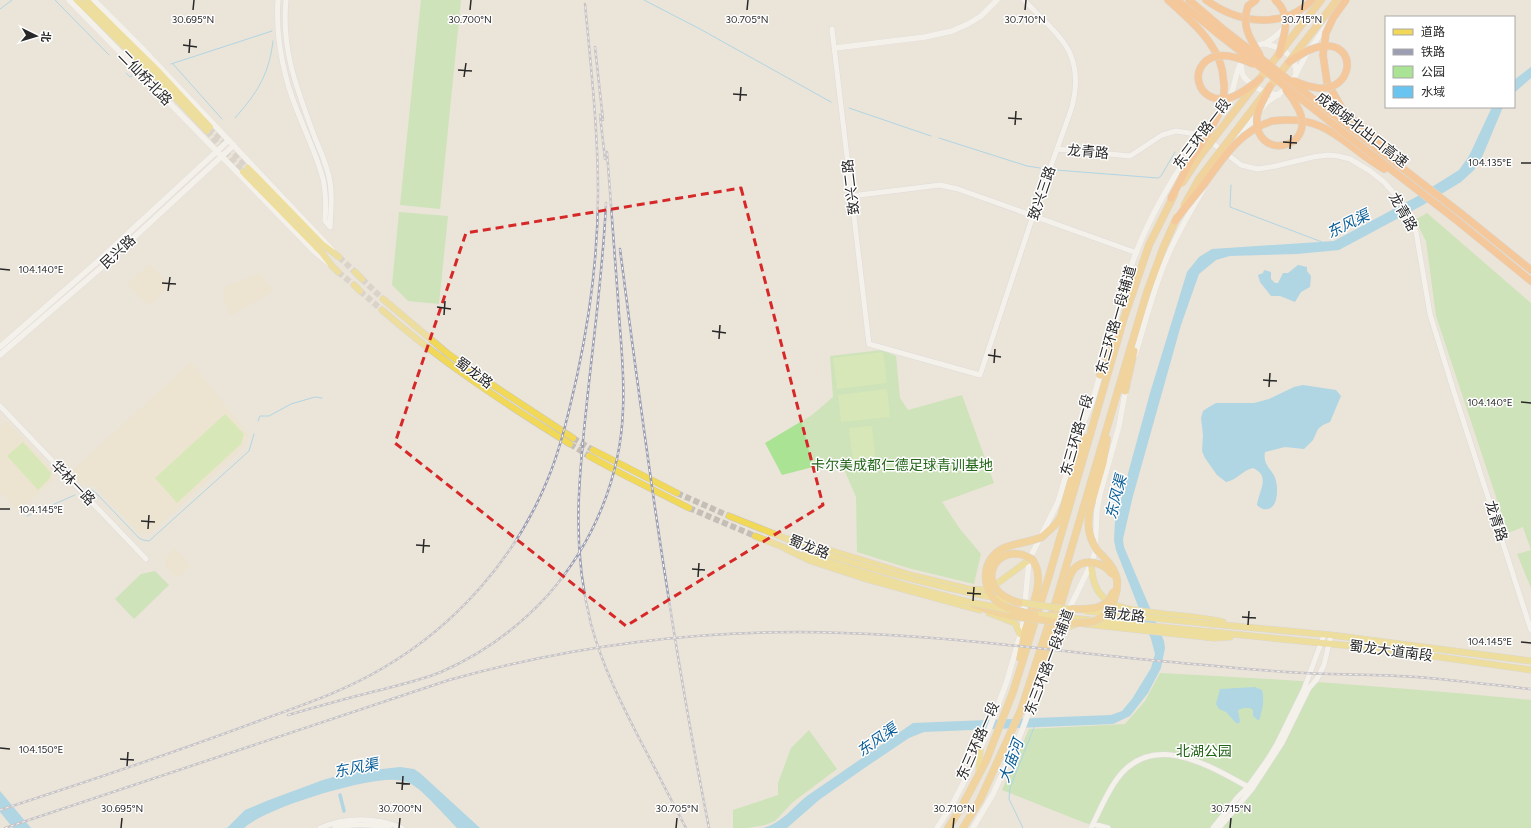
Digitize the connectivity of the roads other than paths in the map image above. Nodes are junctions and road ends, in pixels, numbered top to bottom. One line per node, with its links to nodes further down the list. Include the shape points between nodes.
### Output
1 (69, 0): 36 (main road, 二仙桥北路)
2 (77, 0): 3 (main road, via 209,129 159,72)
3 (86, 0)
4 (94, 0): 33 (main road)
5 (278, 0): 6 (street, via 280,45 287,82 323,180 325,221 330,227 332,200 328,173 294,82 285,38)
6 (286, 0)
7 (997, 0): 22 (main road, via 981,16 952,31 925,37)
8 (1024, 0): 35 (street, 致兴三路, via 1064,43 1071,56 1076,81 1075,94)
9 (1168, 0): 42 (highway, bridge, via 1196,26 1216,52 1224,84 1220,111)
10 (1177, 0): 20 (highway, 成都城北出口高速)
11 (1190, 0): 20 (highway, 成都城北出口高速)
12 (1206, 0): 15 (highway, bridge, via 1236,16 1261,21 1296,12 1307,6)
13 (1256, 0): 25 (highway, bridge, via 1248,6 1245,22)
14 (1274, 0): 23 (highway, bridge, via 1284,10 1286,19)
15 (1310, 0): 21 (main road)
16 (1321, 0): 23 (highway, 东三环路一段, bridge)
17 (1338, 0): 26 (highway, 东三环路一段, bridge)
18 (1347, 0): 27 (main road, via 1321,32); 40 (highway, bridge, via 1326,33 1323,55 1327,82 1344,112 1380,142)
19 (832, 29): 22 (street, 致兴二路)
20 (1220, 31): 25 (highway, 成都城北出口高速, bridge)
21 (1265, 44): 24 (main road, 东三环路一段辅道, via 1253,47); 27 (main road, via 1277,47 1289,55 1295,64)
22 (834, 48): 41 (street, 致兴二路)
23 (1279, 55): 28 (highway, 东三环路一段, bridge)
24 (1241, 62): 31 (main road, via 1243,76 1249,82 1271,94); 32 (main road, 东三环路一段辅道, via 1230,99)
25 (1260, 62): 28 (highway, bridge, via 1217,56 1204,64 1198,77 1202,90 1212,98 1229,98); 29 (highway, 成都城北出口高速, bridge)
26 (1289, 62): 29 (highway, bridge, via 1306,51 1330,46 1338,49 1348,63 1344,77 1327,88); 30 (highway, 东三环路一段, bridge)
27 (1296, 76): 31 (main road, 东三环路一段辅道, via 1290,86)
28 (1260, 79): 42 (highway, 东三环路一段, bridge)
29 (1284, 81): 30 (highway, bridge, via 1299,110 1302,126 1296,140 1291,144 1269,144 1264,140 1257,125 1257,116); 39 (highway, 成都城北出口高速, bridge); 40 (highway, 成都城北出口高速, bridge, via 1380,150)
30 (1270, 86): 44 (highway, 东三环路一段, bridge, via 1199,179)
31 (1280, 94): 37 (main road, 东三环路一段辅道, via 1266,103)
32 (1202, 135): 35 (street, 龙青路, via 1176,130 1162,135 1130,156); 37 (street, 龙青路); 45 (main road, 东三环路一段辅道, via 1161,199)
33 (229, 140): 34 (main road); 36 (main road, 民兴路)
34 (234, 145): 38 (main road, 民兴路); 46 (main road)
35 (1057, 149): 43 (street, 致兴三路)
36 (217, 152): 38 (main road, 二仙桥北路); 59 (main road, 民兴路)
37 (1226, 153): 63 (main road, 东三环路一段辅道, via 1168,254); 87 (street, 龙青路, via 1241,164 1258,169 1328,155 1350,158 1384,182 1399,199 1416,232 1430,314)
38 (221, 156): 47 (main road, via 315,252); 60 (main road, 民兴路, via 102,267)
39 (1407, 182): 40 (highway, 成都城北出口高速); 44 (highway, bridge, via 1371,161 1335,133 1317,124 1302,120 1272,121 1261,124 1237,142)
40 (1419, 184): 48 (highway, 成都城北出口高速, via 1463,214); 52 (highway, 成都城北出口高速, via 1455,219)
41 (852, 196): 43 (street, via 940,185); 62 (street, 致兴二路, via 869,344)
42 (1171, 198): 58 (highway, 东三环路一段, bridge, via 1149,245)
43 (1034, 216): 45 (street); 62 (street, 致兴三路)
44 (1175, 221): 55 (highway, 东三环路一段, bridge)
45 (1137, 253): 61 (main road, 东三环路一段辅道)
46 (337, 255): 47 (main road, via 323,245 246,170)
47 (332, 266): 49 (main road)
48 (1531, 270)
49 (338, 272)
50 (355, 272): 51 (main road)
51 (362, 279)
52 (1531, 281)
53 (354, 286): 54 (main road)
54 (360, 291)
55 (1147, 292): 63 (highway); 65 (highway, 东三环路一段)
56 (383, 299): 67 (main road, 蜀龙路, via 482,378)
57 (382, 310): 68 (main road, 蜀龙路, via 477,384)
58 (1124, 318): 61 (highway); 64 (highway, 东三环路一段)
59 (0, 347)
60 (0, 355)
61 (1100, 375): 79 (main road, 东三环路一段辅道, via 1092,403 1078,435 1058,502)
62 (980, 376)
63 (1125, 391): 80 (main road, 东三环路一段辅道, via 1119,426 1097,509 1096,539)
64 (1101, 399): 84 (highway, bridge, via 1056,524 1042,537 1004,548 996,553 986,568 987,586 998,602); 96 (highway, 东三环路一段)
65 (1114, 402): 81 (highway, bridge, via 1103,463 1088,520 1090,536 1114,570 1118,584 1114,601 1104,615 1092,622 1075,623 1012,616); 97 (highway, 东三环路一段, via 1055,604)
66 (0, 406): 78 (street, 华林一路)
67 (573, 438)
68 (570, 444)
69 (593, 450): 71 (main road)
70 (589, 456): 72 (main road)
71 (677, 493)
72 (689, 508)
73 (729, 516): 75 (main road, 蜀龙路)
74 (755, 536): 76 (main road, 蜀龙路)
75 (788, 539): 77 (main road, 蜀龙路); 79 (main road, via 968,589 991,588)
76 (786, 548): 77 (main road, 蜀龙路); 88 (main road, via 811,561 870,580 986,612 1015,623)
77 (812, 553): 81 (main road, 蜀龙路, via 911,587); 82 (main road, 蜀龙路, bridge, via 936,586)
78 (146, 559)
79 (1029, 560): 88 (main road, 东三环路一段辅道)
80 (1091, 564): 85 (main road, via 1094,584 1103,598 1111,603 1134,610 1213,620); 86 (main road, 东三环路一段辅道)
81 (964, 601): 84 (main road, 蜀龙路, bridge)
82 (1019, 602): 83 (main road, 蜀龙路, bridge); 96 (highway, bridge, via 1005,597 994,587 994,565 1003,556 1017,554 1032,559 1038,570 1036,594 1025,631)
83 (1071, 609): 85 (main road, 蜀龙路, bridge); 97 (highway, bridge, via 1099,608 1106,604 1113,594 1114,581 1108,569 1089,562 1073,570 1046,653)
84 (1035, 615): 91 (main road, 蜀龙路, bridge)
85 (1252, 628): 89 (main road, 蜀龙路)
86 (1059, 630): 91 (main road, via 1076,624 1087,624 1214,638); 109 (main road, 东三环路一段辅道, via 1028,717 993,794)
87 (1531, 630)
88 (1020, 634): 98 (main road, 东三环路一段辅道, via 1007,681)
89 (1324, 635): 90 (main road, 蜀龙路); 92 (street)
90 (1331, 635): 93 (street); 94 (main road, 蜀龙路)
91 (1251, 636): 92 (main road, 蜀龙大道南段)
92 (1322, 643): 93 (main road, 蜀龙大道南段); 100 (street, via 1285,730)
93 (1330, 643): 95 (main road, 蜀龙大道南段); 100 (street, via 1324,665 1309,688 1282,743)
94 (1531, 661)
95 (1531, 670)
96 (1014, 692): 99 (highway, 东三环路一段)
97 (1025, 696): 108 (highway, 东三环路一段, via 1011,734 980,800)
98 (980, 750): 99 (main road); 106 (main road, 东三环路一段辅道, via 952,805)
99 (979, 774): 107 (highway, 东三环路一段)
100 (1250, 788): 102 (street, via 1188,757 1171,754 1152,756 1132,764 1116,779); 111 (street, via 1237,798); 112 (street)
101 (336, 826): 103 (street); 104 (street, via 359,824); 105 (street, via 360,820 389,823)
102 (1092, 826): 110 (street)
103 (320, 828)
104 (389, 828)
105 (402, 828)
106 (937, 828)
107 (948, 828)
108 (963, 828)
109 (973, 828)
110 (1108, 828)
111 (1213, 828)
112 (1219, 828)

